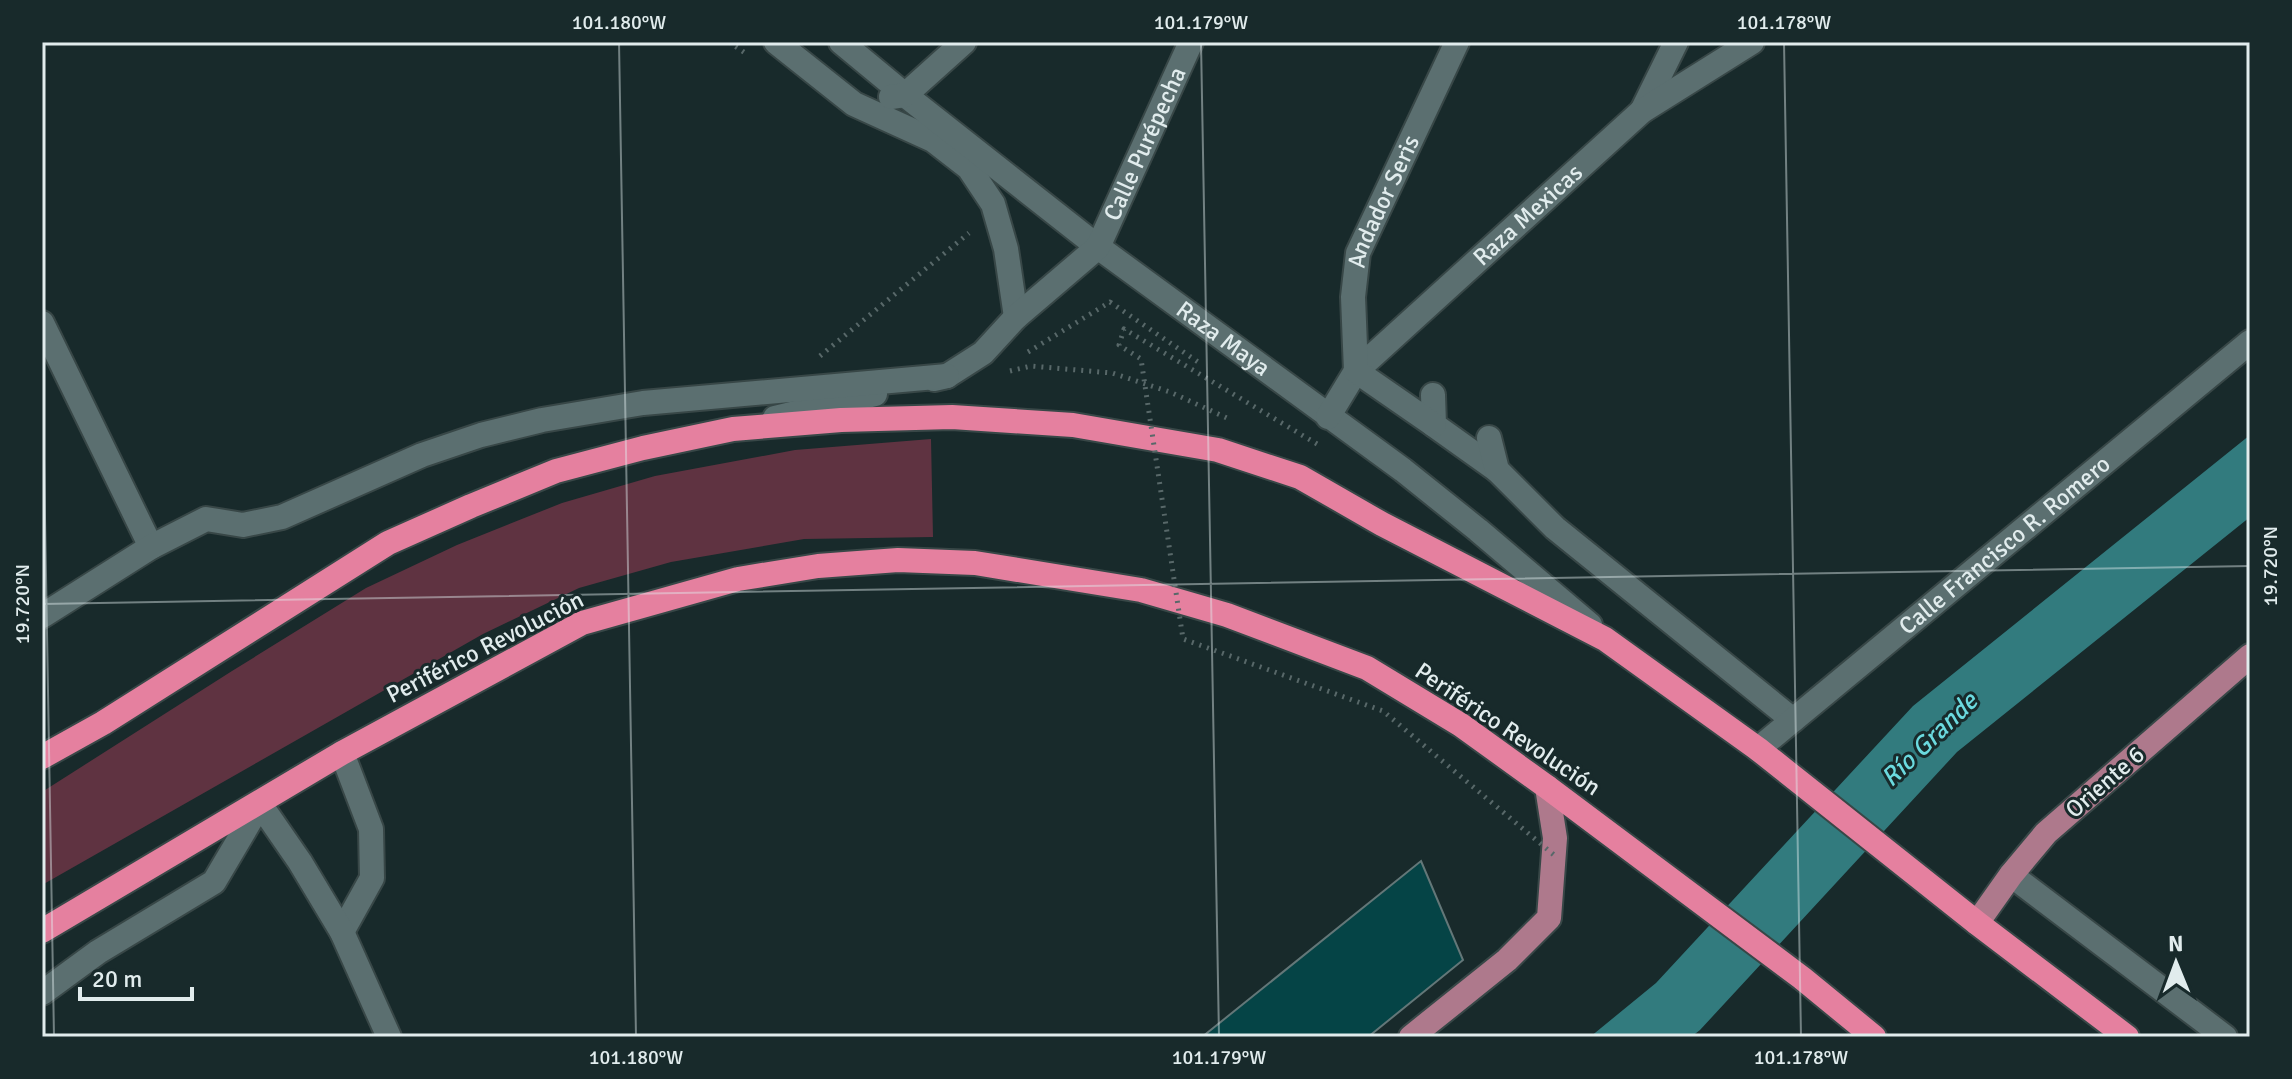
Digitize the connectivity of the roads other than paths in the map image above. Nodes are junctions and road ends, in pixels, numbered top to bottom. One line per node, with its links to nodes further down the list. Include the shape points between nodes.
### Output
1 (776, 42): 9 (street)
2 (841, 42): 8 (street, Raza Maya)
3 (964, 42): 8 (street)
4 (1191, 42): 11 (street, Calle Purépecha)
5 (1457, 42): 15 (street, Andador Seris, via 1358,253 1353,297)
6 (1676, 42): 10 (street)
7 (1752, 42): 10 (street, Raza Mexicas)
8 (905, 95): 9 (street); 11 (street, Raza Maya)
9 (854, 104): 12 (street, via 933,140 969,168 993,204)
10 (1642, 111): 15 (street, Raza Mexicas)
11 (1098, 247): 12 (street); 18 (street, Raza Maya)
12 (1016, 317): 16 (street, via 983,353)
13 (42, 323): 23 (street)
14 (2250, 342): 27 (street, Calle Francisco R. Romero)
15 (1356, 371): 18 (street, Raza Mexicas); 19 (street)
16 (947, 376): 20 (street); 23 (street, via 657,402 542,420 422,455 282,517 243,525 206,519)
17 (1433, 395): 19 (street)
18 (1328, 417): 25 (street, Raza Maya, via 1478,530)
19 (1434, 425): 22 (street)
20 (733, 429): 25 (highway, via 952,417 1073,425 1218,450 1300,477); 30 (highway, via 556,471 388,543)
21 (1489, 438): 22 (street)
22 (1497, 470): 27 (street, via 1555,528)
23 (151, 547): 24 (street)
24 (42, 616)
25 (1605, 639): 28 (highway)
26 (2250, 656): 33 (main road, Oriente 6, via 2046,833)
27 (1793, 720): 28 (street, Calle Francisco R. Romero)
28 (1758, 749): 34 (highway)
29 (342, 753): 31 (highway, Periférico Revolución, via 582,623 738,579 898,560 1055,574 1141,590 1227,615 1367,668 1461,725); 32 (highway, Periférico Revolución); 36 (street, via 371,829 372,878)
30 (42, 757)
31 (1547, 787): 39 (main road, via 1555,838 1549,918 1507,960); 40 (highway, Periférico Revolución)
32 (260, 804): 35 (highway, Periférico Revolución); 36 (street); 37 (street, via 214,882 98,952)
33 (2011, 875): 34 (main road, Oriente 6); 42 (street)
34 (1977, 923): 41 (highway)
35 (42, 931)
36 (342, 932): 38 (street)
37 (42, 993)
38 (389, 1037)
39 (1411, 1037)
40 (1874, 1037)
41 (2127, 1037)
42 (2225, 1037)

